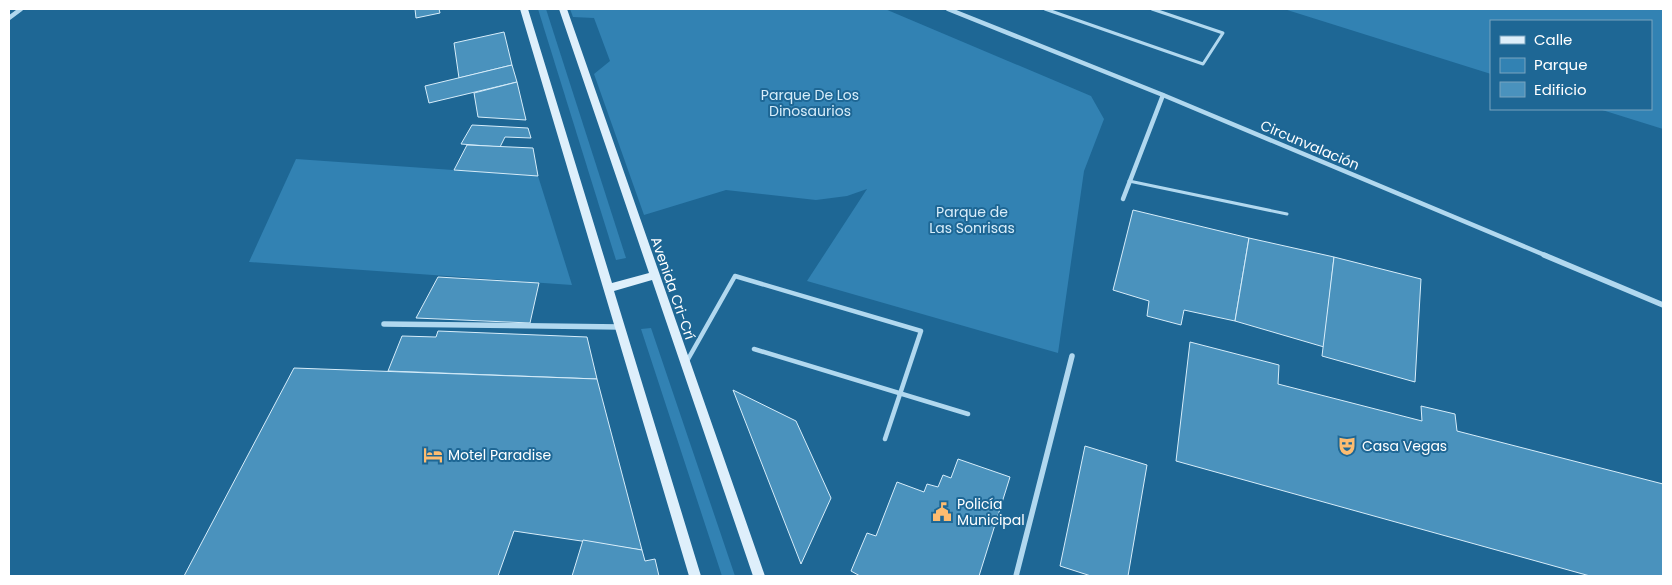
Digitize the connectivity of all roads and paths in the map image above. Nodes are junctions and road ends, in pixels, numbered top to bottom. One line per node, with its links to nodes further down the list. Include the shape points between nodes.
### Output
1 (22, 9): 7 (street)
2 (524, 9): 13 (main road)
3 (563, 9): 12 (main road, Avenida Cri-Crí)
4 (948, 9): 8 (street, Circunvalación)
5 (1045, 9): 6 (lane, via 1203,64 1223,33)
6 (1152, 9)
7 (9, 18)
8 (1163, 95): 9 (street); 14 (street, Circunvalación)
9 (1129, 181): 10 (street); 11 (lane)
10 (1123, 199)
11 (1287, 214)
12 (654, 276): 13 (main road); 19 (main road, Avenida Cri-Crí)
13 (609, 288): 16 (main road)
14 (1663, 305)
15 (384, 324): 16 (street)
16 (620, 327): 23 (main road)
17 (754, 349): 20 (lane)
18 (1072, 356): 25 (street)
19 (685, 365): 20 (lane, via 735,276 921,331); 24 (main road, Avenida Cri-Crí)
20 (900, 394): 21 (lane); 22 (lane)
21 (968, 414)
22 (885, 438)
23 (695, 576)
24 (759, 576)
25 (1016, 576)

